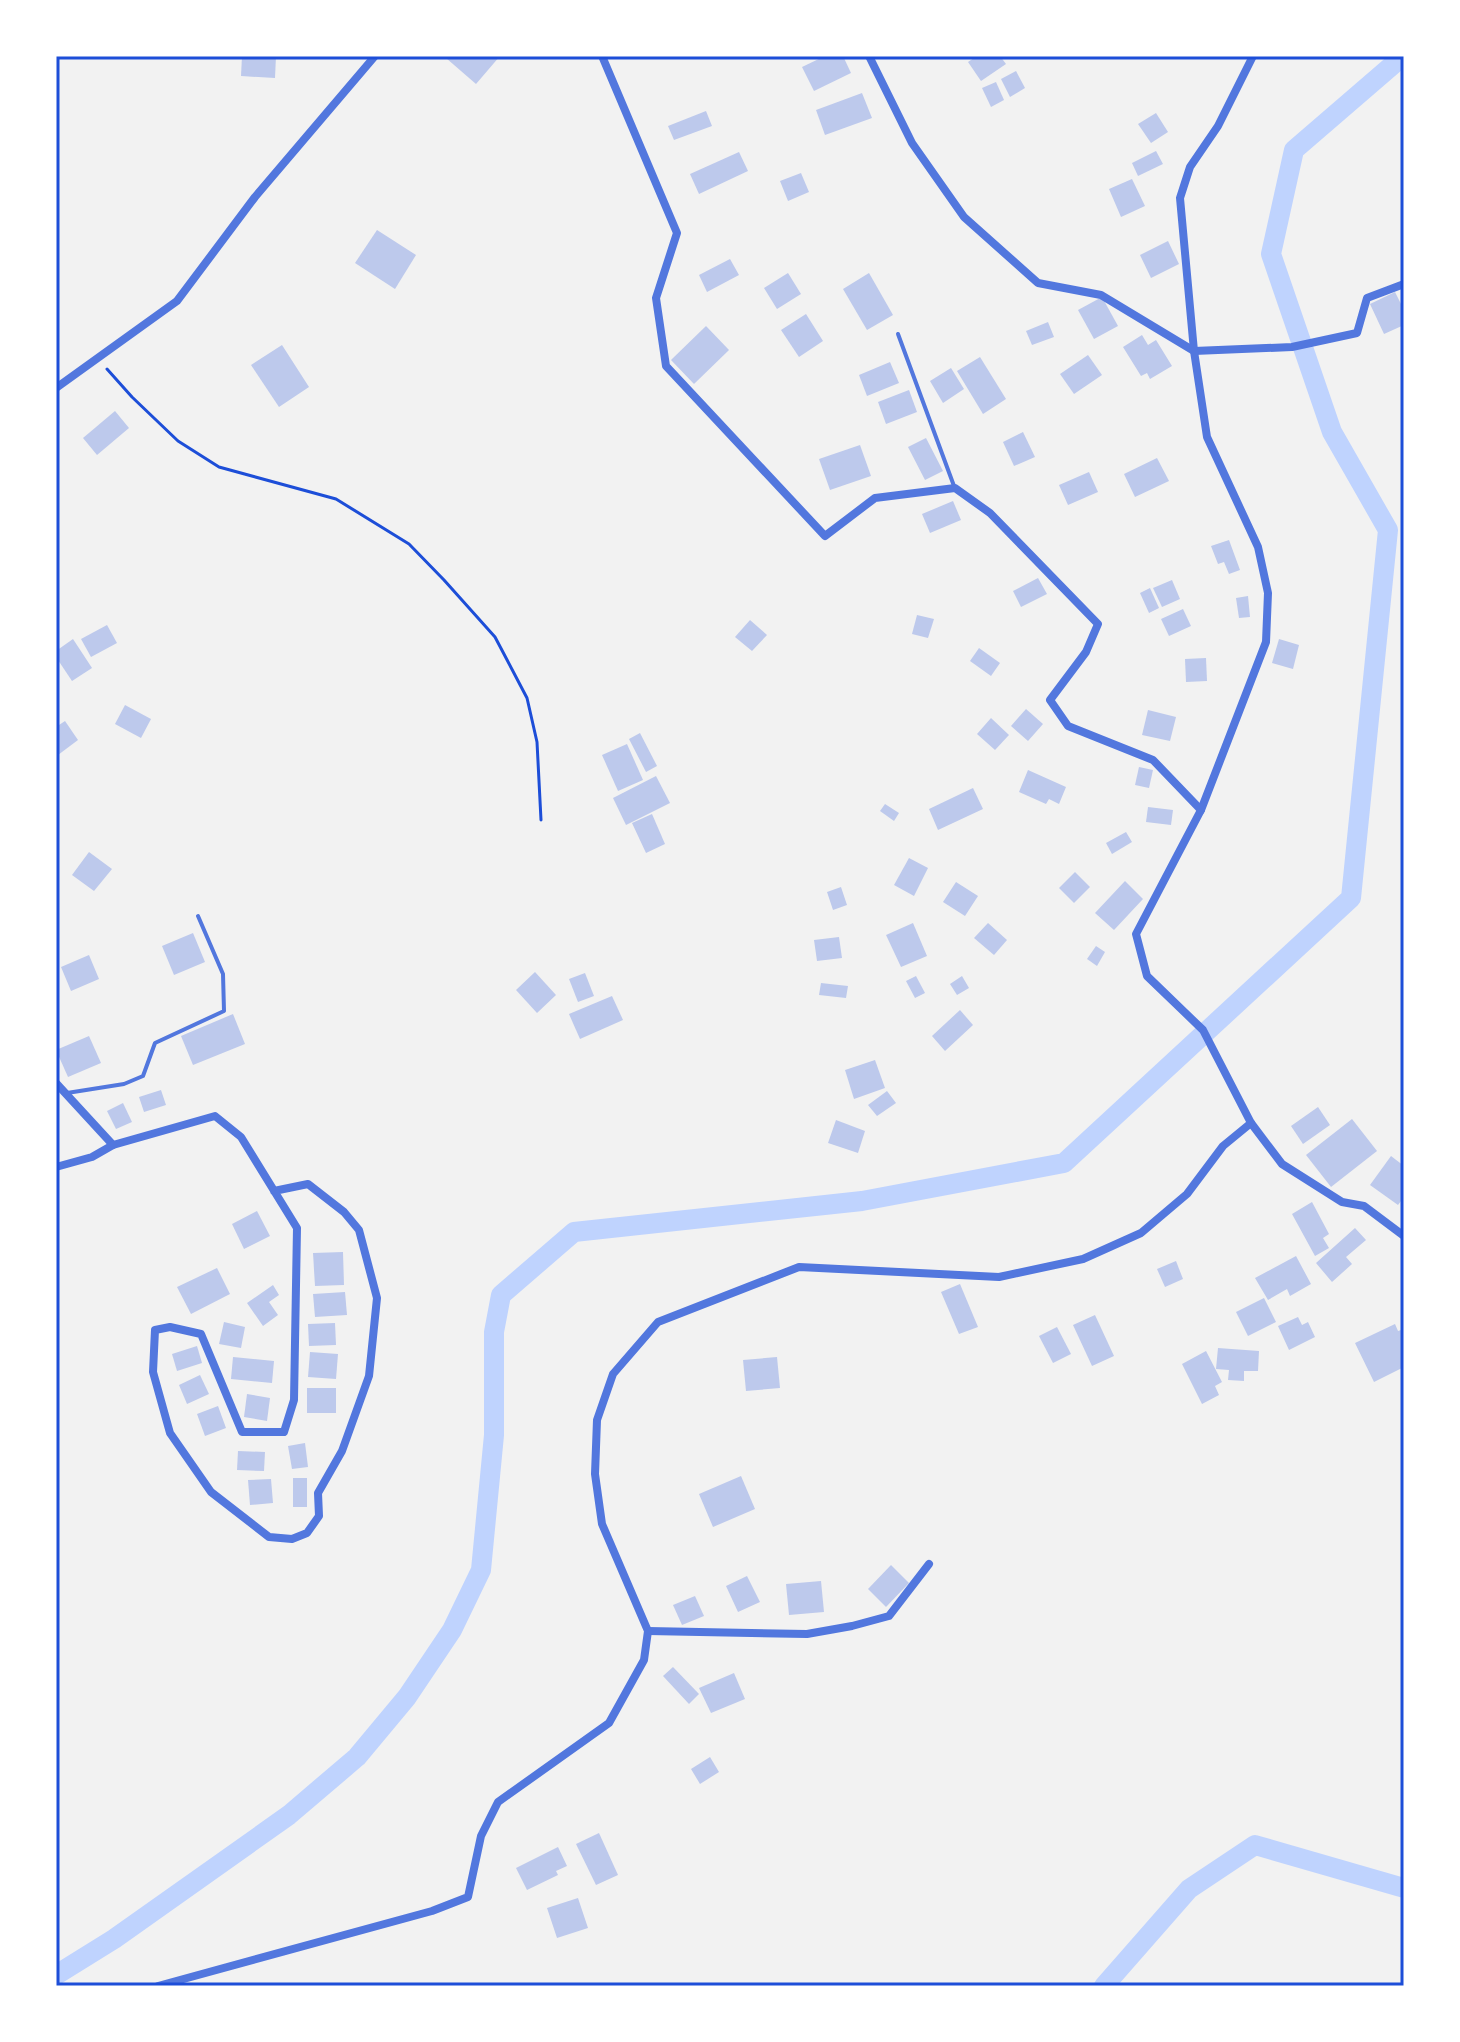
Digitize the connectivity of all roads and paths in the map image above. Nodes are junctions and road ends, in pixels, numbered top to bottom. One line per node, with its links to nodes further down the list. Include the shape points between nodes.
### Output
1 (375, 56): 8 (street, via 255,197 177,301)
2 (602, 56): 10 (street, via 677,233 656,298 666,366 825,536 875,498)
3 (869, 56): 7 (street, via 912,143 964,217 1038,283 1101,295)
4 (1253, 56): 7 (street, via 1218,126 1190,167 1180,198)
5 (1404, 284): 7 (street, via 1367,298 1357,333 1292,347)
6 (898, 334): 10 (lane)
7 (1194, 351): 11 (street, via 1207,437 1258,547 1268,593 1266,642)
8 (96, 357): 9 (street); 12 (path, via 178,441 219,467 336,499 409,544 444,580 495,637 527,698 537,742)
9 (56, 388)
10 (955, 488): 11 (street, via 990,513 1098,624 1086,652 1050,700 1068,726 1153,760)
11 (1201, 810): 16 (street, via 1136,934 1147,976 1203,1030)
12 (541, 820)
13 (198, 916): 15 (lane, via 223,974 224,1011 155,1043 143,1076)
14 (56, 1083): 15 (street)
15 (67, 1093): 17 (street)
16 (1251, 1123): 20 (street, via 1282,1164 1342,1202 1364,1206); 22 (street, via 1223,1146 1187,1194 1141,1233 1083,1259 999,1277 799,1267 658,1322 613,1374 597,1420 595,1474 602,1524)
17 (113, 1145): 18 (street); 19 (street, via 215,1116 241,1137)
18 (56, 1167)
19 (274, 1191): 19 (street, via 297,1228 294,1400 284,1432 242,1432 201,1334 170,1327 155,1330 153,1372 170,1433 211,1492 269,1537 292,1539 307,1533 319,1516 318,1493 342,1451 369,1376 377,1298 359,1230 344,1212 308,1184)
20 (1404, 1236)
21 (929, 1564): 22 (street, via 889,1616 852,1626 807,1634)
22 (648, 1631): 23 (street, via 644,1660 609,1723 498,1802 481,1836 468,1897)
23 (158, 1986)

